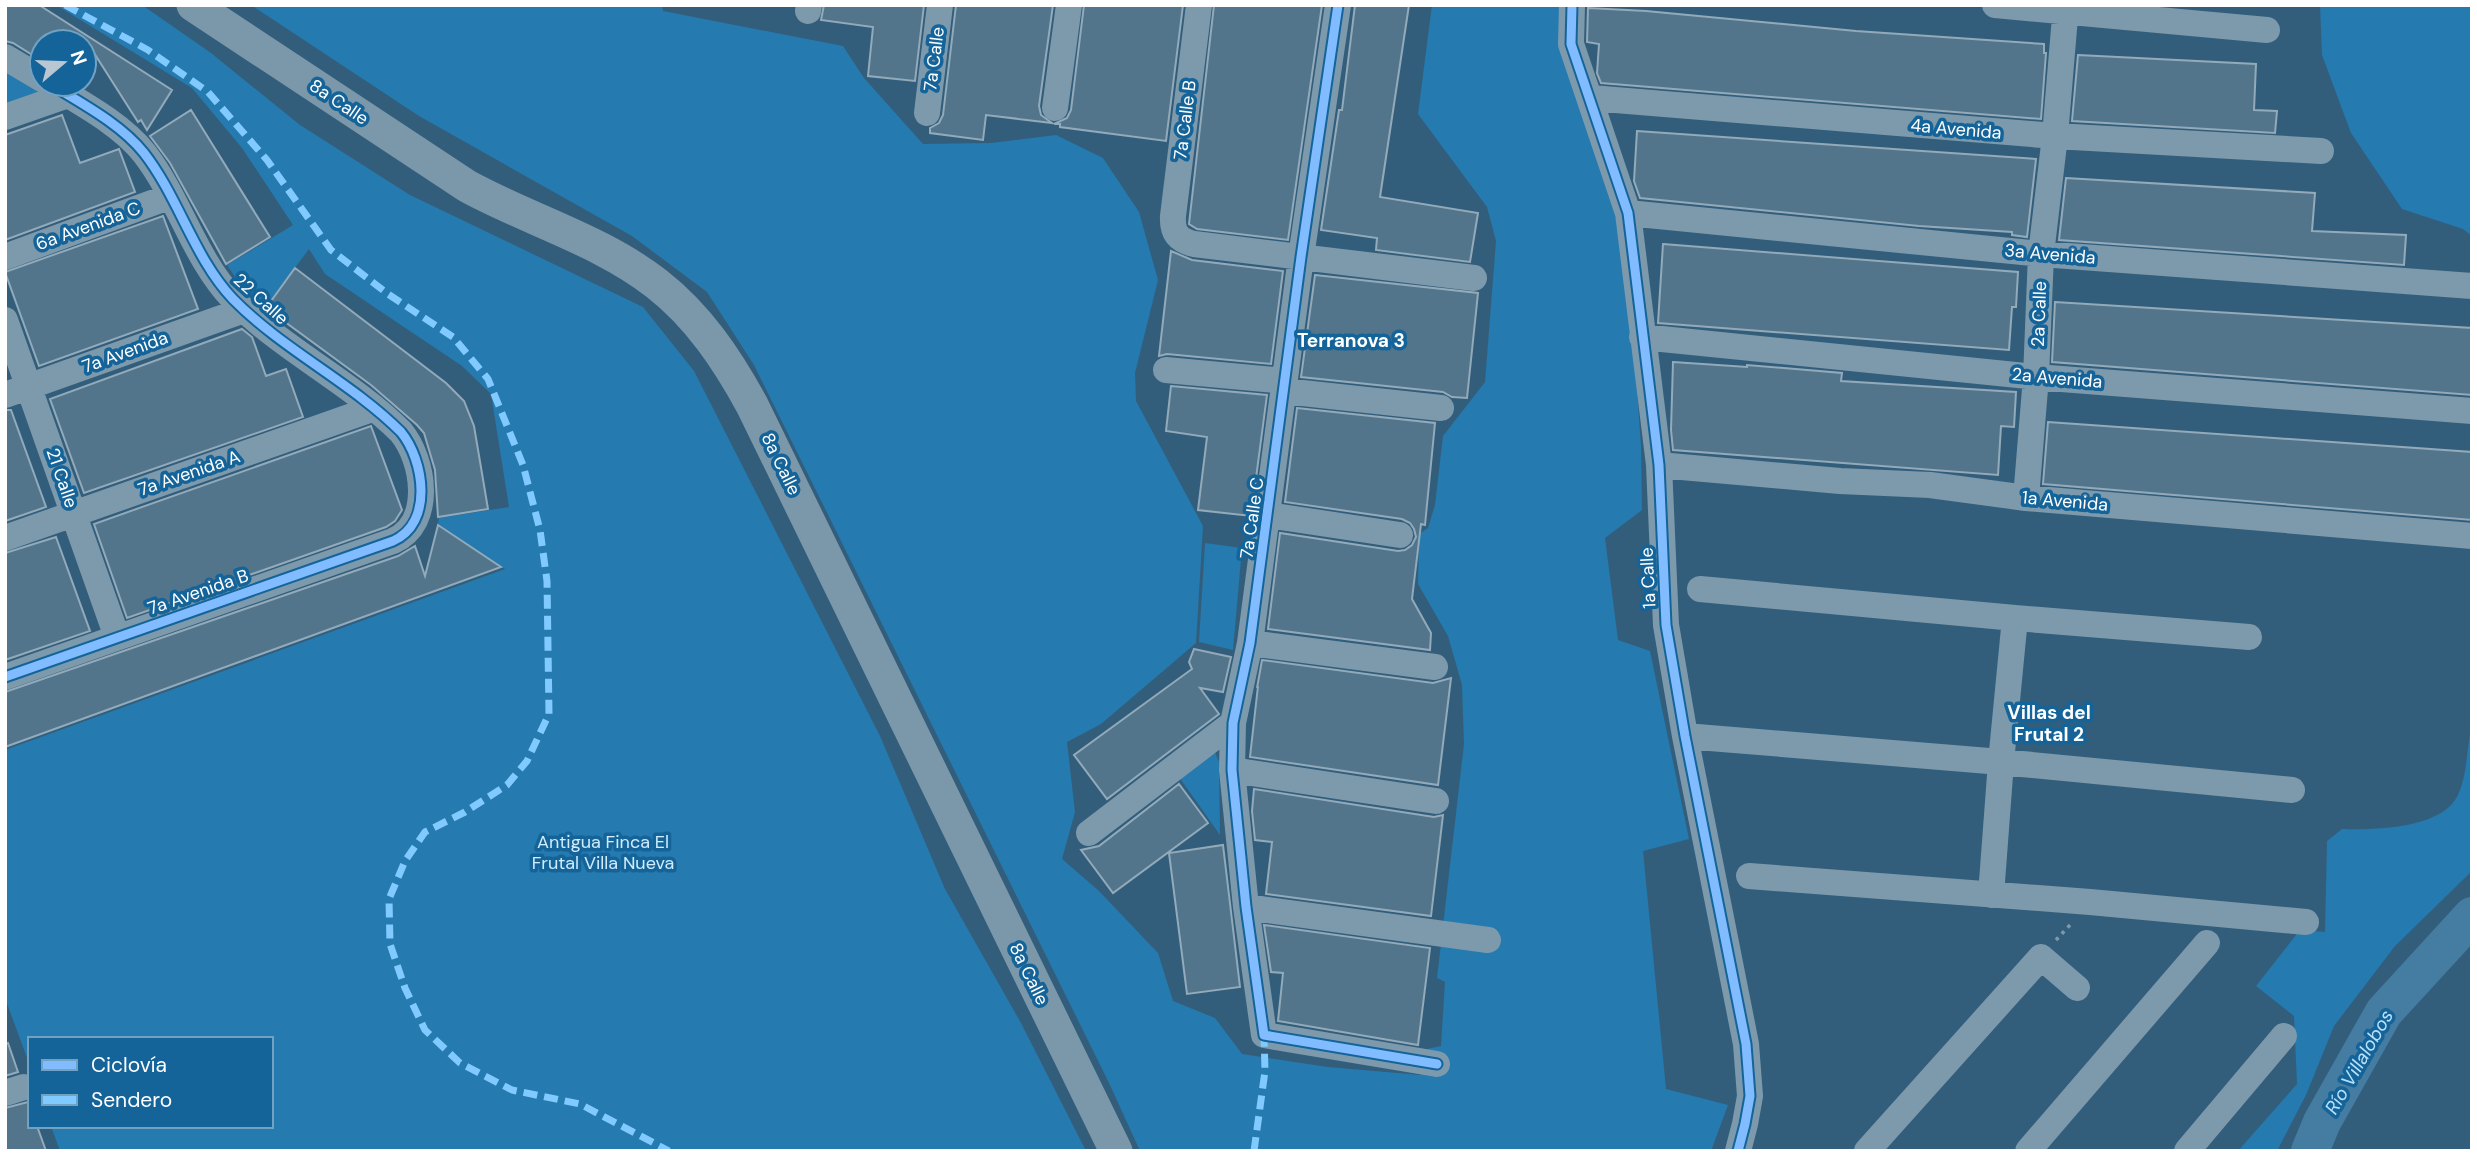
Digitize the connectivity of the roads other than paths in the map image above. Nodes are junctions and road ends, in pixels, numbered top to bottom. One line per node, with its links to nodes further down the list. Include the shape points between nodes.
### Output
1 (193, 5): 68 (main road, 8a Calle, via 467,186 632,267 676,300 712,341 752,405)
2 (940, 5): 16 (street, 7a Calle)
3 (1069, 5): 15 (street)
4 (1199, 5): 24 (street, 7a Calle B, via 1172,216 1176,235 1194,244)
5 (1338, 5): 24 (street, 7a Calle C)
6 (1572, 5): 14 (street, 1a Calle, via 1571,44)
7 (1994, 5): 8 (street)
8 (2065, 9): 9 (street); 18 (street, 2a Calle)
9 (2267, 30)
10 (5, 57): 11 (street)
11 (28, 71)
12 (43, 98): 17 (street)
13 (71, 98): 20 (street, 22 Calle, via 132,140)
14 (1591, 98): 18 (street, 4a Avenida); 21 (street, 1a Calle)
15 (1055, 108)
16 (928, 113)
17 (5, 117)
18 (2055, 136): 19 (street, 4a Avenida); 22 (street, 2a Calle)
19 (2321, 150)
20 (172, 196): 23 (street, 6a Avenida C); 27 (street, 22 Calle, via 212,271)
21 (1628, 213): 22 (street, 3a Avenida); 29 (street, 1a Calle)
22 (2041, 254): 26 (street, 3a Avenida); 31 (street, 2a Calle)
23 (5, 257)
24 (1301, 257): 25 (street); 32 (street, 7a Calle C)
25 (1474, 278)
26 (2472, 286)
27 (244, 310): 33 (street, 7a Avenida); 35 (street, 22 Calle)
28 (5, 320): 33 (street, 21 Calle)
29 (1642, 337): 31 (street, 2a Avenida); 37 (street, 1a Calle)
30 (1166, 370): 32 (street)
31 (2036, 377): 36 (street, 2a Avenida); 38 (street, 2a Calle)
32 (1284, 386): 34 (street); 40 (street, 7a Calle C)
33 (17, 391): 39 (street, 21 Calle)
34 (1441, 408)
35 (372, 409): 39 (street, 7a Avenida A); 43 (street, 22 Calle, via 401,432 416,461 419,508)
36 (2472, 411)
37 (1659, 465): 38 (street, 1a Avenida, via 1930,485); 53 (street, 1a Calle, via 1666,625)
38 (2026, 498): 42 (street, 1a Avenida)
39 (74, 513): 44 (street, 7a Avenida A); 47 (street, 21 Calle)
40 (1268, 515): 41 (street); 49 (street, 7a Calle C)
41 (1400, 535)
42 (2472, 536)
43 (401, 537): 47 (street, 7a Avenida B)
44 (5, 538)
45 (1700, 589): 46 (street)
46 (2015, 618): 48 (street); 54 (street)
47 (117, 637): 51 (street, 7a Avenida B)
48 (2249, 637)
49 (1250, 643): 50 (street); 52 (street, 7a Calle C)
50 (1435, 667)
51 (5, 677)
52 (1233, 723): 55 (street, 7a Calle C); 58 (street)
53 (1685, 736): 54 (street); 69 (street, 1a Calle, via 1746,1044 1749,1096)
54 (2001, 762): 56 (street); 60 (street)
55 (1232, 770): 57 (street); 61 (street, 7a Calle C)
56 (2292, 790)
57 (1436, 801)
58 (1089, 833)
59 (1749, 876): 60 (street)
60 (1992, 895): 62 (street)
61 (1245, 906): 63 (street); 67 (street, 7a Calle C, via 1264,1035)
62 (2306, 922)
63 (1488, 940)
64 (2207, 943): 71 (street)
65 (2077, 988): 70 (street, via 2041,957)
66 (2284, 1036): 72 (street)
67 (1437, 1064)
68 (1116, 1151)
69 (1738, 1151)
70 (1867, 1151)
71 (2028, 1151)
72 (2187, 1151)

